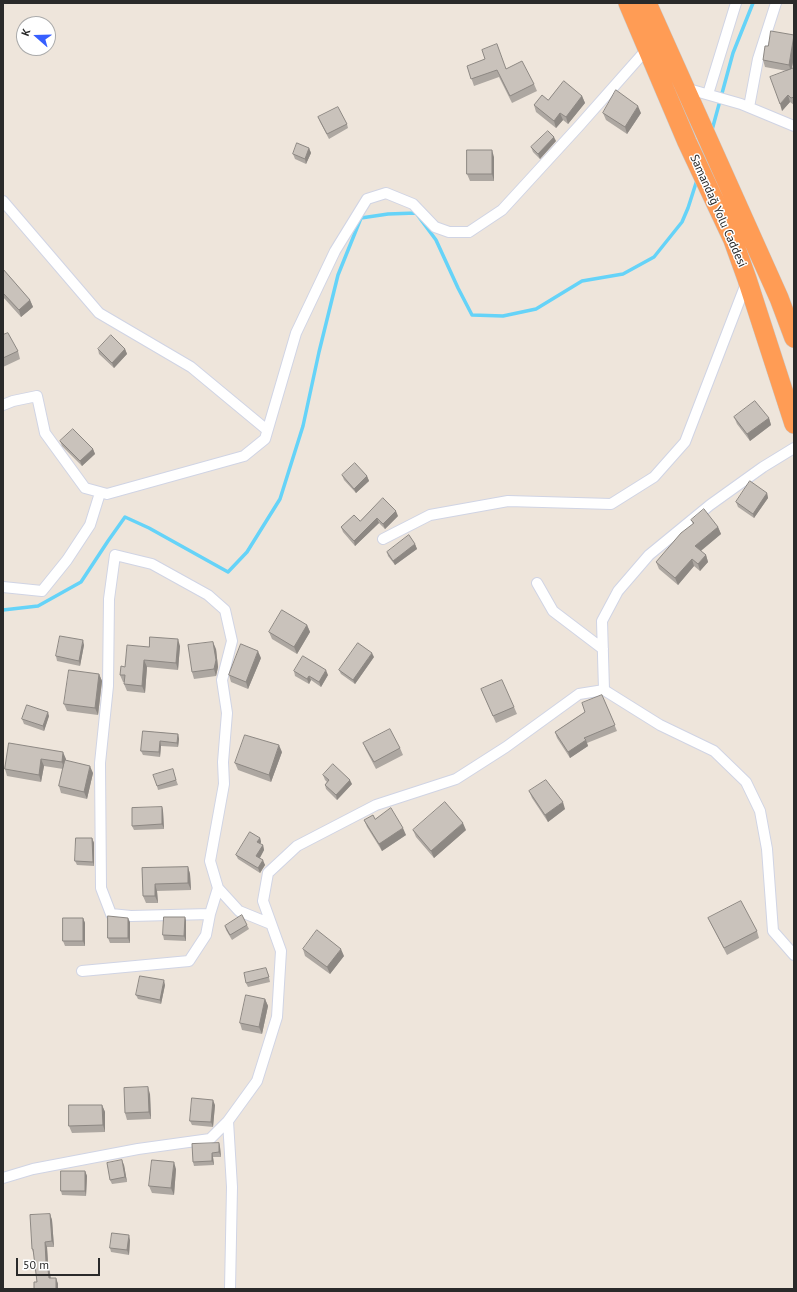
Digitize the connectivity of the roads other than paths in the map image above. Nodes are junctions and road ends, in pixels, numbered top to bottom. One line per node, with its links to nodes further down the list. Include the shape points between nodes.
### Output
1 (628, 3): 5 (highway, Samandağ Yolu Caddesi)
2 (647, 3): 6 (highway, Samandağ Yolu Caddesi)
3 (736, 3): 7 (street)
4 (776, 3): 8 (street, via 758,59)
5 (647, 49): 11 (highway, Samandağ Yolu Caddesi); 15 (street, via 502,210 469,232 449,232 434,227 413,204 386,194 367,199 335,251 296,333)
6 (685, 88): 7 (street); 12 (highway, Samandağ Yolu Caddesi, via 779,298)
7 (711, 95): 8 (street)
8 (749, 107): 9 (street)
9 (794, 126)
10 (3, 201): 15 (street, via 99,313 192,367)
11 (747, 279): 14 (highway, Samandağ Yolu Caddesi); 18 (street, via 685,442 654,477 611,504 508,501 430,515)
12 (794, 338)
13 (3, 406): 17 (street, via 37,396 45,433 85,488)
14 (794, 424)
15 (267, 430): 17 (street, via 264,439 244,456 106,494)
16 (794, 448): 21 (street, via 710,505 649,555 618,591 602,621)
17 (100, 493): 20 (street, via 90,525 68,560 42,591)
18 (383, 539)
19 (537, 583): 21 (street, via 553,611)
20 (3, 587)
21 (603, 649): 22 (street)
22 (604, 690): 25 (street, via 579,694 506,747 456,779 376,805 297,846 268,872 263,901); 26 (street, via 660,725 714,751 746,782 760,811 767,849 773,931)
23 (218, 888): 24 (street); 24 (street, via 210,861 224,784 227,713 222,680 232,642 225,610 208,596 152,564 115,555 109,599 108,686 100,763 101,888 110,914); 25 (street, via 239,911)
24 (210, 914): 27 (street, via 206,935 189,961)
25 (271, 924): 28 (street, via 281,951 277,1016 257,1080)
26 (794, 955)
27 (82, 972)
28 (228, 1121): 29 (street, via 210,1140 138,1149 33,1168); 30 (street, via 232,1187)
29 (3, 1178)
30 (230, 1289)

